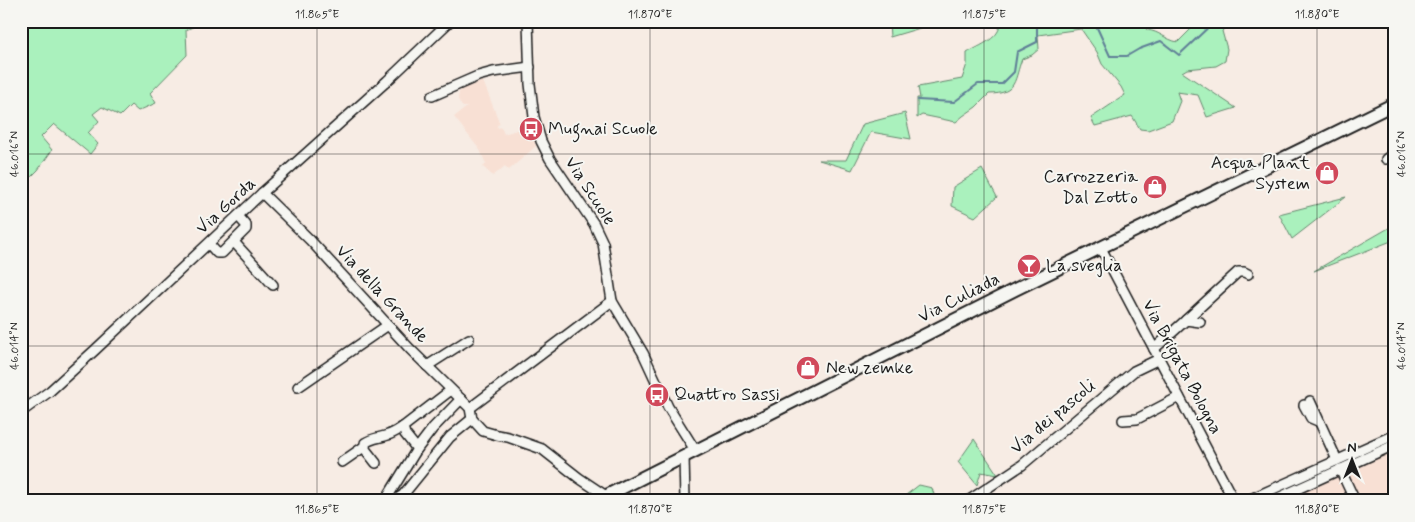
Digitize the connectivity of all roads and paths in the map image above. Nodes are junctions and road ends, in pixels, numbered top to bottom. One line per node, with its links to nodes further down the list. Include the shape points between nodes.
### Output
1 (450, 21): 6 (street, Via Gorda)
2 (528, 21): 3 (street, Via Scuole)
3 (530, 67): 4 (street, via 478,76); 13 (street, Via Scuole, via 536,130 550,159 594,224 603,243)
4 (432, 96)
5 (1394, 104): 10 (main road, Via Culiada)
6 (262, 194): 7 (street, Via Gorda); 16 (street, Via della Grande, via 310,240)
7 (238, 216): 8 (street, via 246,229); 9 (street, Via Gorda)
8 (234, 242): 9 (street, via 220,254); 12 (street)
9 (209, 244): 27 (street, Via Gorda, via 50,391)
10 (1101, 248): 18 (street, Via Brigata Bologna); 35 (main road, Via Culiada)
11 (1248, 274): 14 (street, via 1238,272)
12 (272, 284)
13 (612, 301): 26 (street); 35 (street, Via Scuole, via 643,353)
14 (1186, 320): 15 (street); 18 (street)
15 (1200, 322)
16 (388, 325): 20 (street, Via della Grande); 21 (street)
17 (469, 339): 20 (street)
18 (1154, 349): 19 (street, Via Brigata Bologna)
19 (1159, 359): 23 (street, Via Brigata Bologna); 43 (street, Via dei pascoli, via 1134,371 1022,465)
20 (427, 366): 22 (street, Via della Grande)
21 (298, 387)
22 (452, 390): 24 (street, Via della Grande); 30 (street)
23 (1179, 397): 29 (street, via 1138,418); 44 (street, Via Brigata Bologna)
24 (461, 400): 26 (street, Via della Grande); 34 (street)
25 (1307, 403): 38 (street)
26 (470, 408): 28 (street)
27 (21, 412)
28 (472, 419): 39 (street, via 483,431 508,436 542,449); 41 (street, via 450,437 403,495)
29 (1123, 420)
30 (403, 427): 33 (street, via 371,439 364,443); 34 (street)
31 (1394, 435): 38 (street)
32 (1394, 445): 38 (street)
33 (365, 446): 36 (street); 37 (street)
34 (417, 449): 40 (street)
35 (689, 453): 39 (main road, Via Culiada); 42 (street)
36 (342, 462)
37 (376, 463)
38 (1339, 465): 45 (street); 46 (street); 47 (street)
39 (601, 498)
40 (385, 501)
41 (394, 501)
42 (686, 501)
43 (968, 501)
44 (1234, 501)
45 (1246, 501)
46 (1271, 501)
47 (1355, 501)

